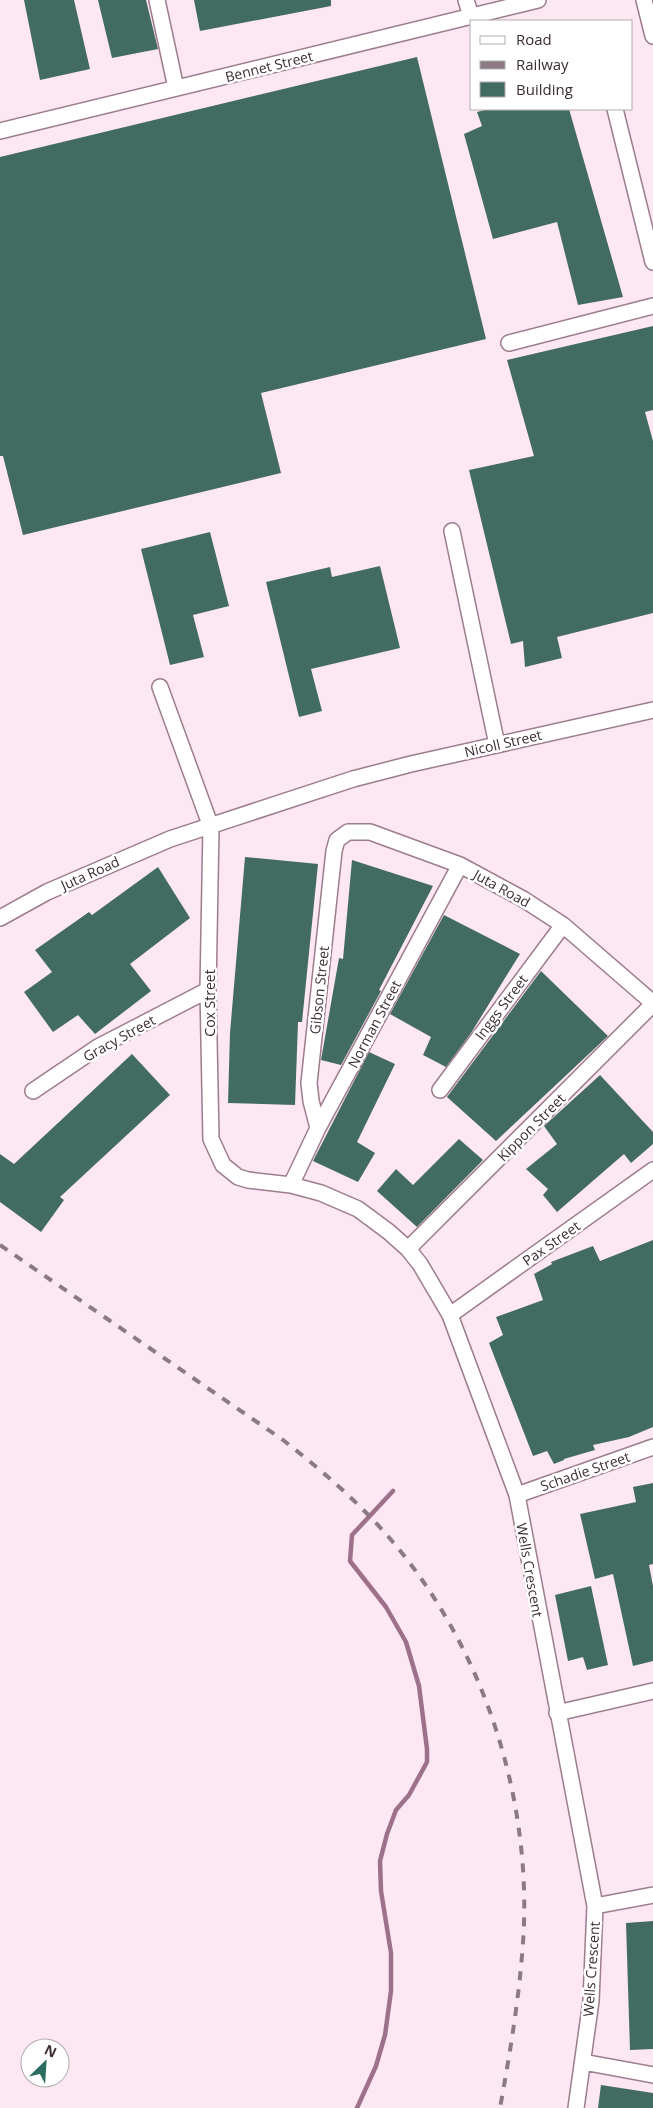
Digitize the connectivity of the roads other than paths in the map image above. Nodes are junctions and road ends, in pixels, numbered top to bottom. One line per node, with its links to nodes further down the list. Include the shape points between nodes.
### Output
1 (157, 0): 7 (street)
2 (466, 0): 5 (street)
3 (538, 0): 5 (street, Bennet Street)
4 (644, 0): 6 (street)
5 (471, 16): 7 (street, Bennet Street)
6 (653, 36)
7 (176, 88): 9 (street, Bennet Street)
8 (615, 110): 10 (street)
9 (0, 131)
10 (653, 262)
11 (653, 306): 12 (street)
12 (509, 344)
13 (452, 531): 16 (street)
14 (160, 687): 18 (street)
15 (653, 710): 16 (street, Nicoll Street)
16 (497, 745): 17 (street, Nicoll Street)
17 (354, 779): 18 (street, Juta Road)
18 (211, 827): 21 (street, Juta Road, via 187,833 95,870); 23 (street, Cox Street)
19 (334, 851): 20 (street, Juta Road, via 341,836 348,832 363,832 387,837); 27 (street, Gibson Street, via 309,1082)
20 (460, 864): 22 (street, Juta Road); 27 (street, Norman Street)
21 (0, 918)
22 (563, 924): 24 (street, Juta Road); 25 (street, Inggs Street)
23 (208, 990): 26 (street, Gracy Street, via 98,1047); 29 (street, Cox Street, via 211,1139 218,1157)
24 (653, 1004): 31 (street, Kippon Street)
25 (440, 1090)
26 (33, 1092)
27 (318, 1128): 30 (street, Norman Street)
28 (653, 1170): 32 (street, Pax Street)
29 (231, 1172): 30 (street, Wells Crescent, via 248,1180)
30 (291, 1185): 31 (street, Wells Crescent, via 321,1193 358,1209)
31 (408, 1249): 32 (street, Wells Crescent)
32 (450, 1315): 34 (street, Wells Crescent)
33 (653, 1447): 34 (street, Schadie Street)
34 (516, 1495): 36 (street, Wells Crescent)
35 (653, 1691): 36 (street)
36 (557, 1713): 38 (street, Wells Crescent)
37 (653, 1895): 38 (street)
38 (595, 1906): 39 (street, Wells Crescent, via 591,2000)
39 (583, 2062): 40 (street); 41 (street, Wells Crescent)
40 (653, 2075)
41 (576, 2108)

